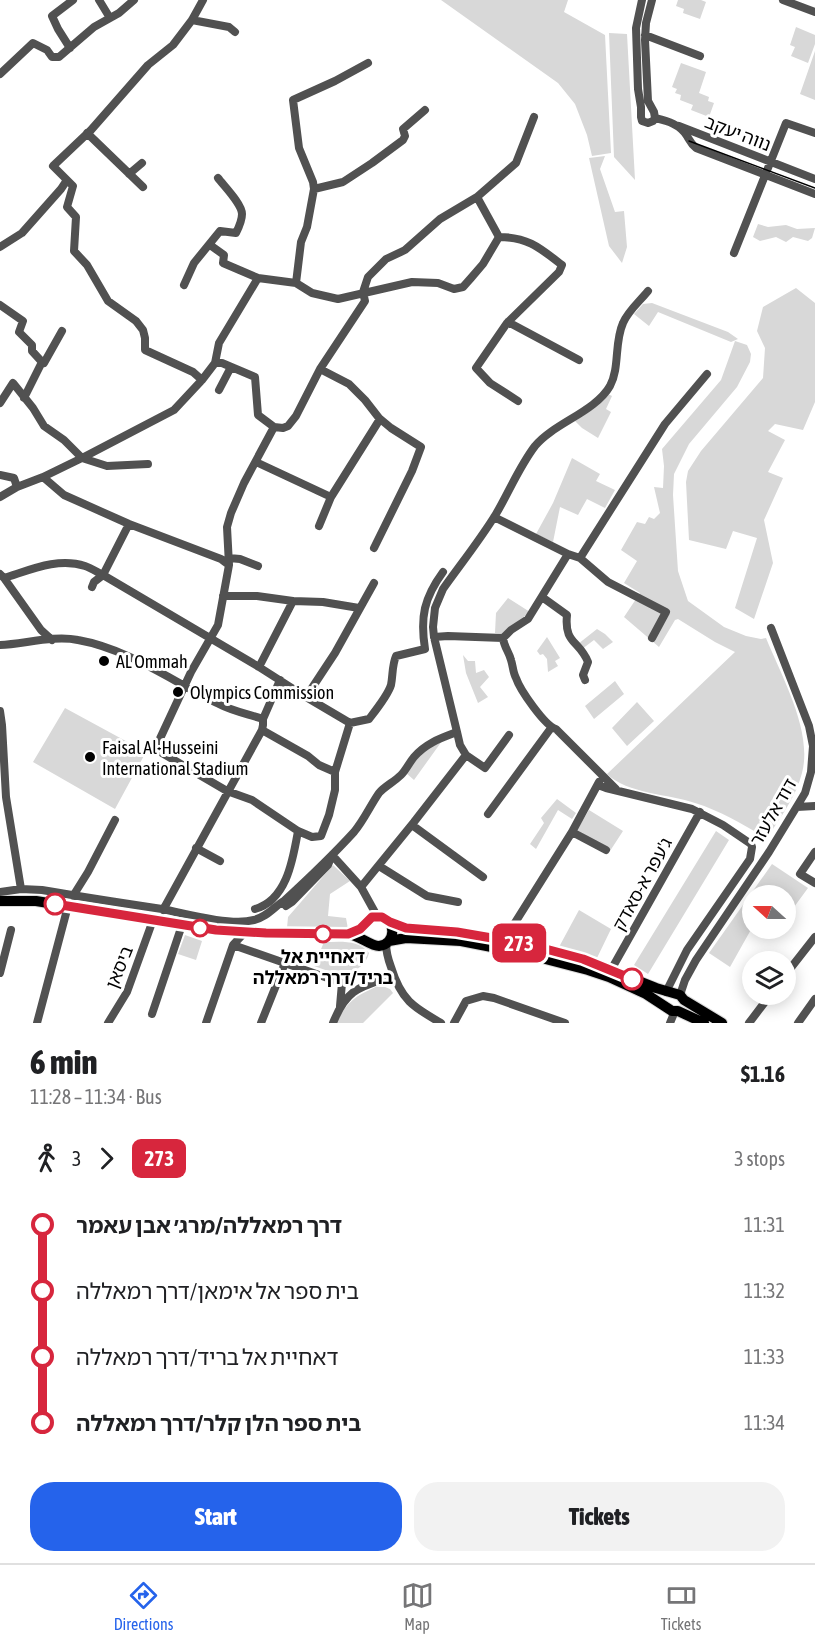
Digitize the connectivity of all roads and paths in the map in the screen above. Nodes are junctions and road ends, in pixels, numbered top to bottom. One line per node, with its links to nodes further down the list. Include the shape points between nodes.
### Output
1 (73, 0): 13 (street, via 52,16)
2 (99, 0): 9 (street)
3 (134, 0): 9 (street)
4 (203, 0): 10 (street)
5 (642, 0): 19 (street, via 636,28)
6 (652, 0): 12 (street)
7 (783, 0): 8 (street)
8 (815, 12)
9 (110, 18): 13 (street)
10 (192, 20): 11 (street, via 229,27); 24 (street)
11 (235, 32)
12 (645, 34): 14 (street); 17 (street, via 647,97)
13 (70, 48): 16 (street, via 59,57 52,57 33,43)
14 (700, 56)
15 (368, 63): 33 (street, via 293,100 299,148)
16 (0, 74)
17 (652, 109): 19 (street); 21 (street)
18 (425, 110): 33 (street, via 403,129 404,140 372,163 343,182)
19 (642, 112): 21 (street, via 646,123)
20 (534, 117): 35 (street, via 516,163)
21 (655, 118): 22 (street, נווה יעקב)
22 (676, 125): 25 (street, נווה יעקב); 28 (street, via 693,147)
23 (815, 133): 25 (street, via 786,123)
24 (87, 134): 27 (street); 31 (street, via 53,166)
25 (771, 161): 28 (street); 30 (street, נווה יעקב)
26 (142, 163): 27 (street)
27 (129, 174): 32 (street)
28 (765, 175): 34 (street); 39 (street)
29 (218, 178): 37 (street, via 242,213 241,223 236,233 220,231)
30 (815, 179)
31 (67, 180): 38 (street, via 22,233); 54 (street, via 73,186 67,207 76,217 74,251 108,301 143,330 144,349)
32 (143, 187)
33 (314, 189): 41 (street)
34 (815, 194)
35 (477, 197): 36 (street); 44 (street, via 440,219 405,250 386,259 368,277)
36 (500, 237): 44 (street, via 463,286 454,289 412,282); 46 (street, via 525,240 562,265)
37 (210, 245): 40 (street, via 224,255 223,263); 42 (street, via 194,263)
38 (0, 247)
39 (734, 253)
40 (258, 278): 41 (street); 50 (street, via 219,343)
41 (296, 283): 44 (street, via 338,299)
42 (184, 285)
43 (648, 291): 69 (street, via 623,321 610,386 536,445)
44 (363, 292): 52 (street, via 365,301)
45 (0, 305): 49 (street, via 23,321 20,332)
46 (508, 322): 48 (street); 57 (street, via 476,368 490,383)
47 (62, 331): 49 (street)
48 (579, 360)
49 (42, 362): 56 (street)
50 (215, 363): 51 (street); 54 (street)
51 (231, 367): 55 (street); 60 (street, via 255,377 258,415)
52 (320, 369): 59 (street, via 349,384); 60 (street, via 296,416 288,426)
53 (707, 374): 74 (street, via 665,424)
54 (202, 380): 61 (street, via 174,410)
55 (219, 390)
56 (24, 398): 58 (street, via 13,383); 61 (street, via 44,426)
57 (518, 401)
58 (0, 403)
59 (380, 419): 68 (street); 72 (street, via 421,447)
60 (274, 427): 62 (street)
61 (82, 458): 63 (street, via 107,466); 65 (street)
62 (256, 462): 68 (street); 75 (street, via 227,527)
63 (148, 464)
64 (0, 475): 66 (street, via 14,478)
65 (44, 477): 66 (street); 70 (street, via 64,495)
66 (17, 488): 67 (street)
67 (0, 497)
68 (331, 497): 71 (street)
69 (494, 517): 73 (street); 87 (street, via 440,595 433,614)
70 (129, 524): 75 (street); 78 (street)
71 (319, 526)
72 (374, 548)
73 (568, 554): 74 (street); 83 (street)
74 (580, 558): 89 (street, via 608,582 666,612)
75 (229, 561): 76 (street, via 240,559); 82 (street)
76 (258, 566)
77 (443, 572): 100 (street, via 425,606 425,649 396,656 391,686 376,709 369,719)
78 (103, 574): 79 (street, via 66,563); 81 (street); 90 (street)
79 (2, 576): 91 (street)
80 (374, 583): 85 (street)
81 (92, 586)
82 (223, 596): 84 (street); 90 (street)
83 (542, 597): 88 (street, via 528,619); 95 (street, via 567,615 568,634 588,662)
84 (294, 601): 85 (street); 93 (street)
85 (359, 608): 97 (street)
86 (771, 628): 112 (street, דוד אלעזר, via 811,732 811,772)
87 (434, 637): 88 (street); 103 (street)
88 (503, 638): 101 (street, via 516,679)
89 (652, 638)
90 (211, 639): 93 (street); 96 (street)
91 (52, 640): 92 (street); 96 (street, via 76,639 107,648)
92 (0, 645)
93 (259, 667): 94 (street)
94 (280, 680): 97 (street); 99 (street)
95 (585, 680)
96 (186, 686): 99 (street, via 221,705); 110 (street, via 157,745 162,753)
97 (306, 696): 100 (street)
98 (0, 711): 128 (street, via 6,797)
99 (263, 718): 102 (street)
100 (350, 723): 106 (street)
101 (551, 728): 107 (street); 114 (street)
102 (261, 730): 106 (street); 110 (street)
103 (457, 732): 105 (street); 122 (street, via 421,748 399,777 378,795 355,830)
104 (509, 735): 105 (street, via 485,768)
105 (466, 755): 116 (street)
106 (335, 772): 117 (street, via 329,815 321,836)
107 (603, 776): 108 (street); 109 (street)
108 (598, 785): 109 (street); 118 (street)
109 (617, 789): 113 (street)
110 (227, 790): 117 (street, via 252,800); 119 (street)
111 (815, 806): 112 (street)
112 (797, 807): 155 (street, דוד אלעזר)
113 (700, 812): 152 (street, ג'עפר א-סאדק); 155 (street, via 752,847 750,859 687,950)
114 (488, 814)
115 (115, 820): 130 (street)
116 (412, 825): 124 (street); 125 (street)
117 (298, 831): 133 (street, via 288,874 272,900)
118 (572, 832): 120 (street); 144 (street)
119 (196, 848): 123 (street); 134 (street)
120 (606, 850)
121 (815, 852): 126 (street, via 800,874)
122 (332, 855): 127 (street); 134 (street, via 267,915 253,920)
123 (220, 861)
124 (379, 866): 127 (street); 132 (street, via 427,896)
125 (483, 876)
126 (815, 884)
127 (361, 887): 135 (street)
128 (21, 890): 129 (street); 130 (street, via 42,890)
129 (0, 892)
130 (70, 901): 131 (highway); 134 (street); 136 (highway); 161 (street)
131 (0, 902)
132 (458, 902)
133 (255, 909)
134 (163, 910)
135 (377, 916): 137 (highway); 138 (highway)
136 (153, 920): 139 (highway); 162 (street, ביסאן, via 127,992)
137 (390, 922): 144 (highway, via 406,928); 145 (highway, via 393,932)
138 (365, 924): 142 (highway); 146 (highway, via 364,934)
139 (182, 925): 141 (highway); 160 (street)
140 (11, 930): 149 (street)
141 (244, 932): 142 (highway); 147 (street)
142 (348, 934): 146 (highway)
143 (815, 937): 150 (street)
144 (504, 940): 152 (highway, via 583,959)
145 (388, 942): 146 (highway, via 377,946); 148 (street); 159 (highway, via 406,938 450,940 522,953 609,977)
146 (371, 943): 148 (street)
147 (233, 945): 151 (street); 163 (street)
148 (387, 957): 154 (street)
149 (2, 958): 153 (street)
150 (796, 962)
151 (285, 963): 158 (street, via 342,983); 164 (street)
152 (611, 970): 155 (highway)
153 (0, 973)
154 (393, 976): 158 (street, via 362,987); 166 (street, via 410,1003)
155 (676, 995): 159 (highway, via 683,1006); 159 (highway, via 666,999 666,1005); 171 (highway)
156 (815, 999): 173 (street)
157 (763, 1005): 172 (street)
158 (340, 1006): 165 (street)
159 (674, 1010): 169 (street); 170 (highway)
160 (152, 1014)
161 (37, 1023)
162 (108, 1023)
163 (207, 1023)
164 (261, 1023)
165 (333, 1023)
166 (441, 1023)
167 (454, 1023): 168 (street, via 466,1002 483,996)
168 (565, 1023)
169 (670, 1023)
170 (704, 1023)
171 (722, 1023)
172 (749, 1023)
173 (798, 1023)

